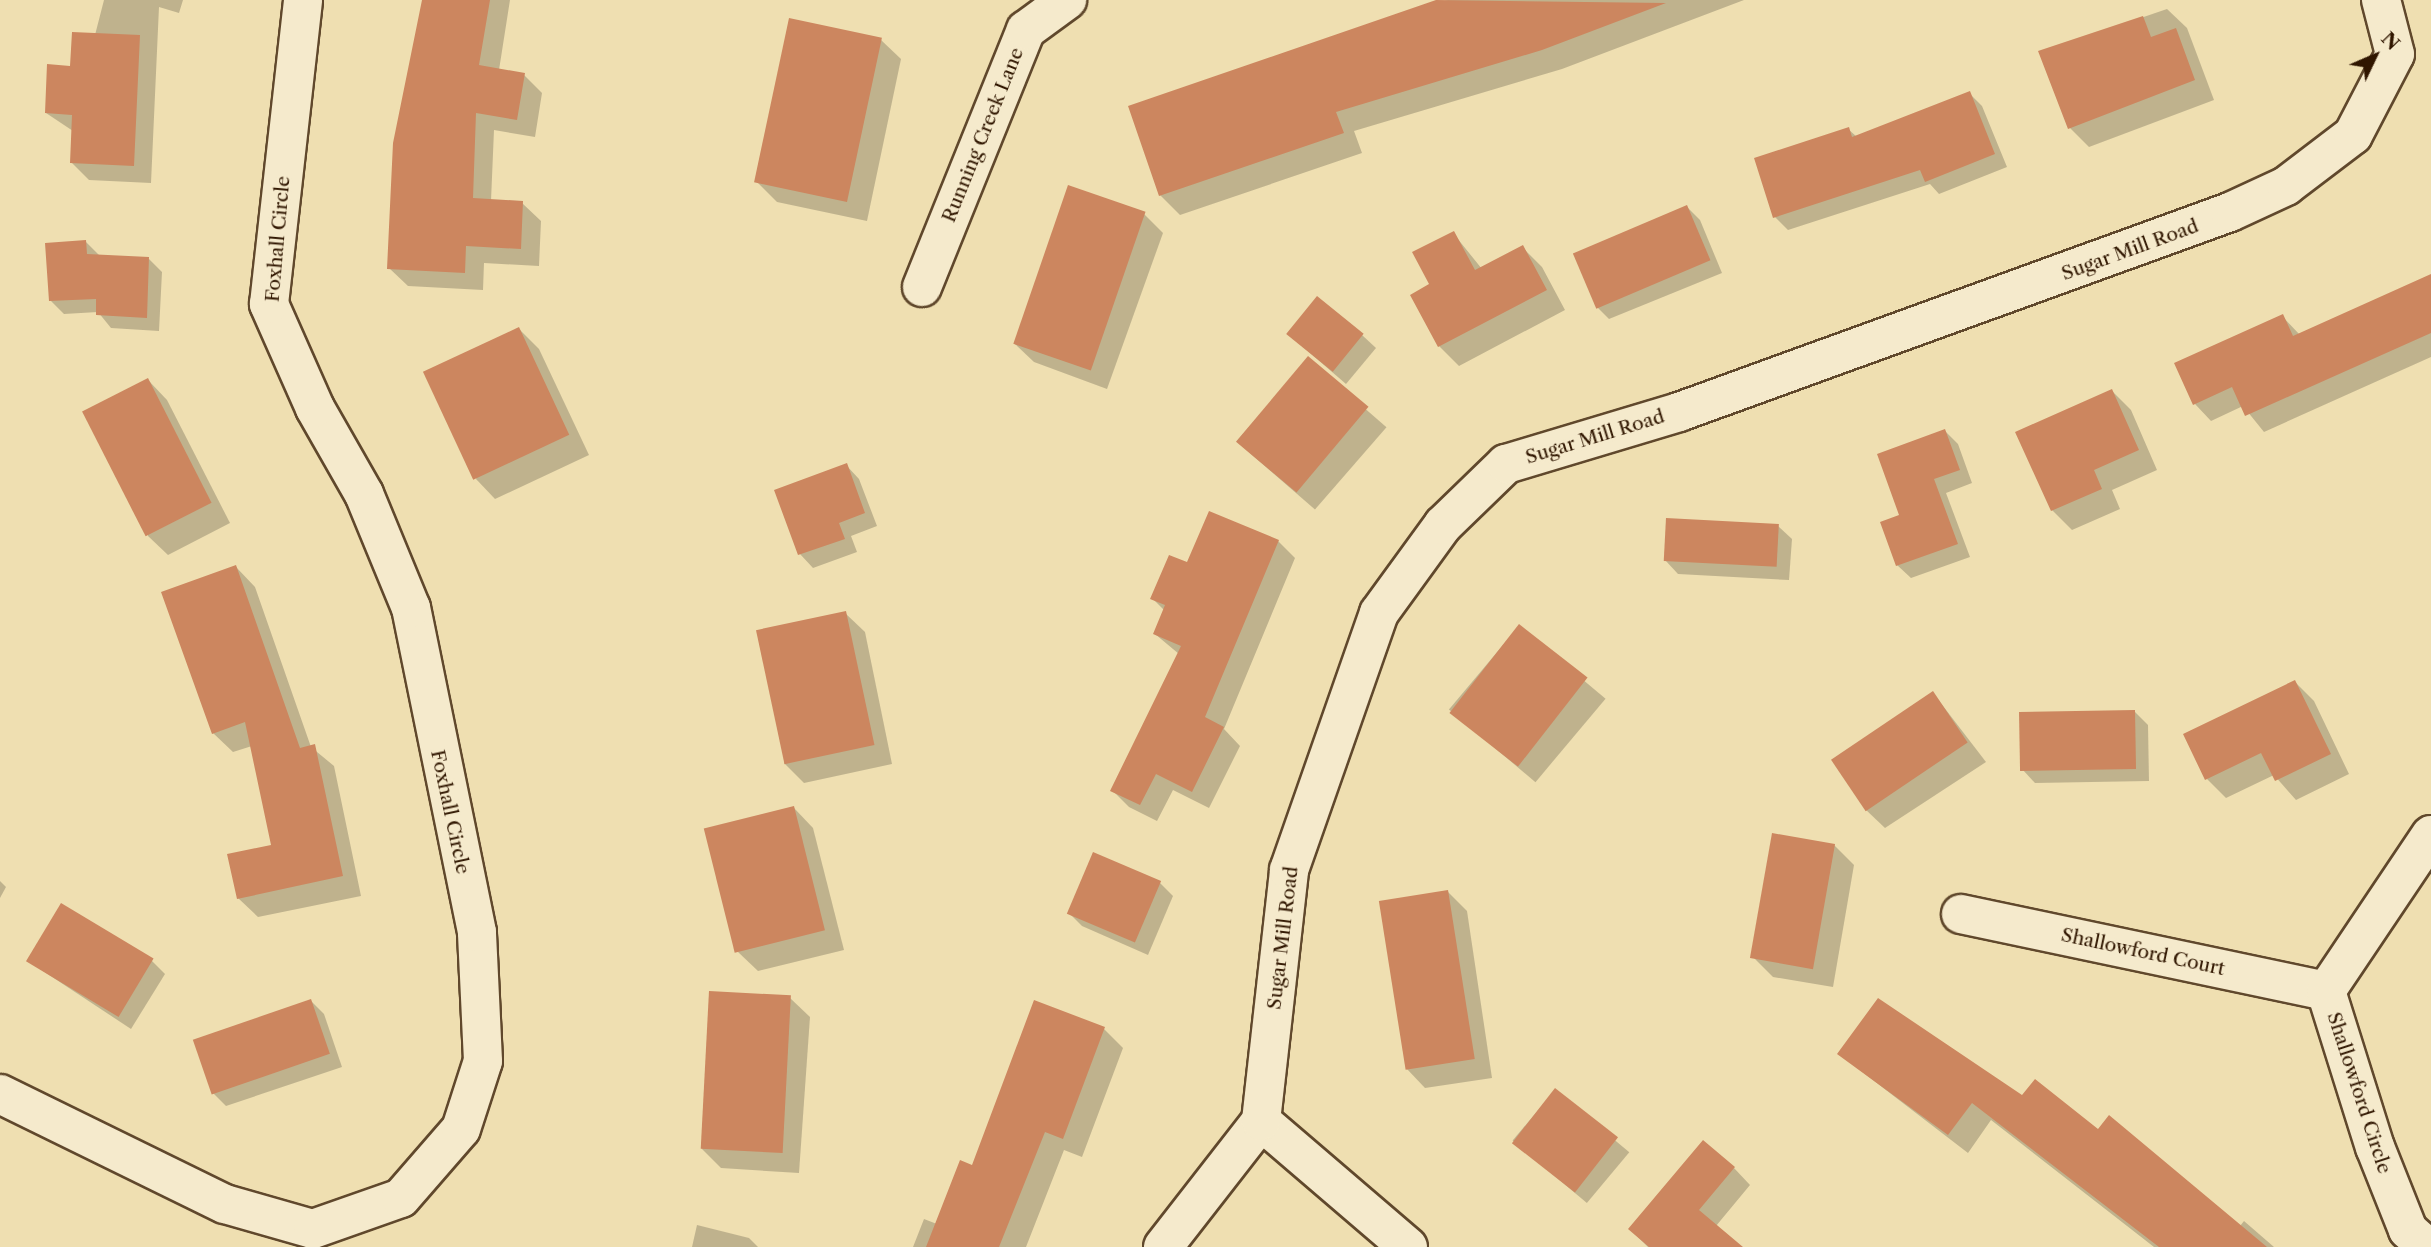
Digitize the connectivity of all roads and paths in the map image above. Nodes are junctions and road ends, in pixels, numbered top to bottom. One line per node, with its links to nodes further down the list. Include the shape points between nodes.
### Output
1 (303, 0): 8 (street, Foxhall Circle, via 269,304 315,408 364,494 411,608 477,932 483,1061 461,1129 401,1198 313,1229 226,1204)
2 (1067, 0): 4 (street, Running Creek Lane, via 1026,30)
3 (2381, 0): 9 (street, Sugar Mill Road, via 2395,54 2353,135 2286,186 2230,212 1705,403 1506,464 1443,525 1379,613 1289,870)
4 (922, 286)
5 (2431, 835): 7 (street, Shallowford Circle)
6 (1961, 914): 7 (street, Shallowford Court)
7 (2326, 990): 12 (street, Shallowford Circle, via 2375,1147 2408,1230)
8 (0, 1094)
9 (1261, 1121): 10 (street); 11 (street)
10 (1163, 1247)
11 (1408, 1247)
12 (2427, 1247)

